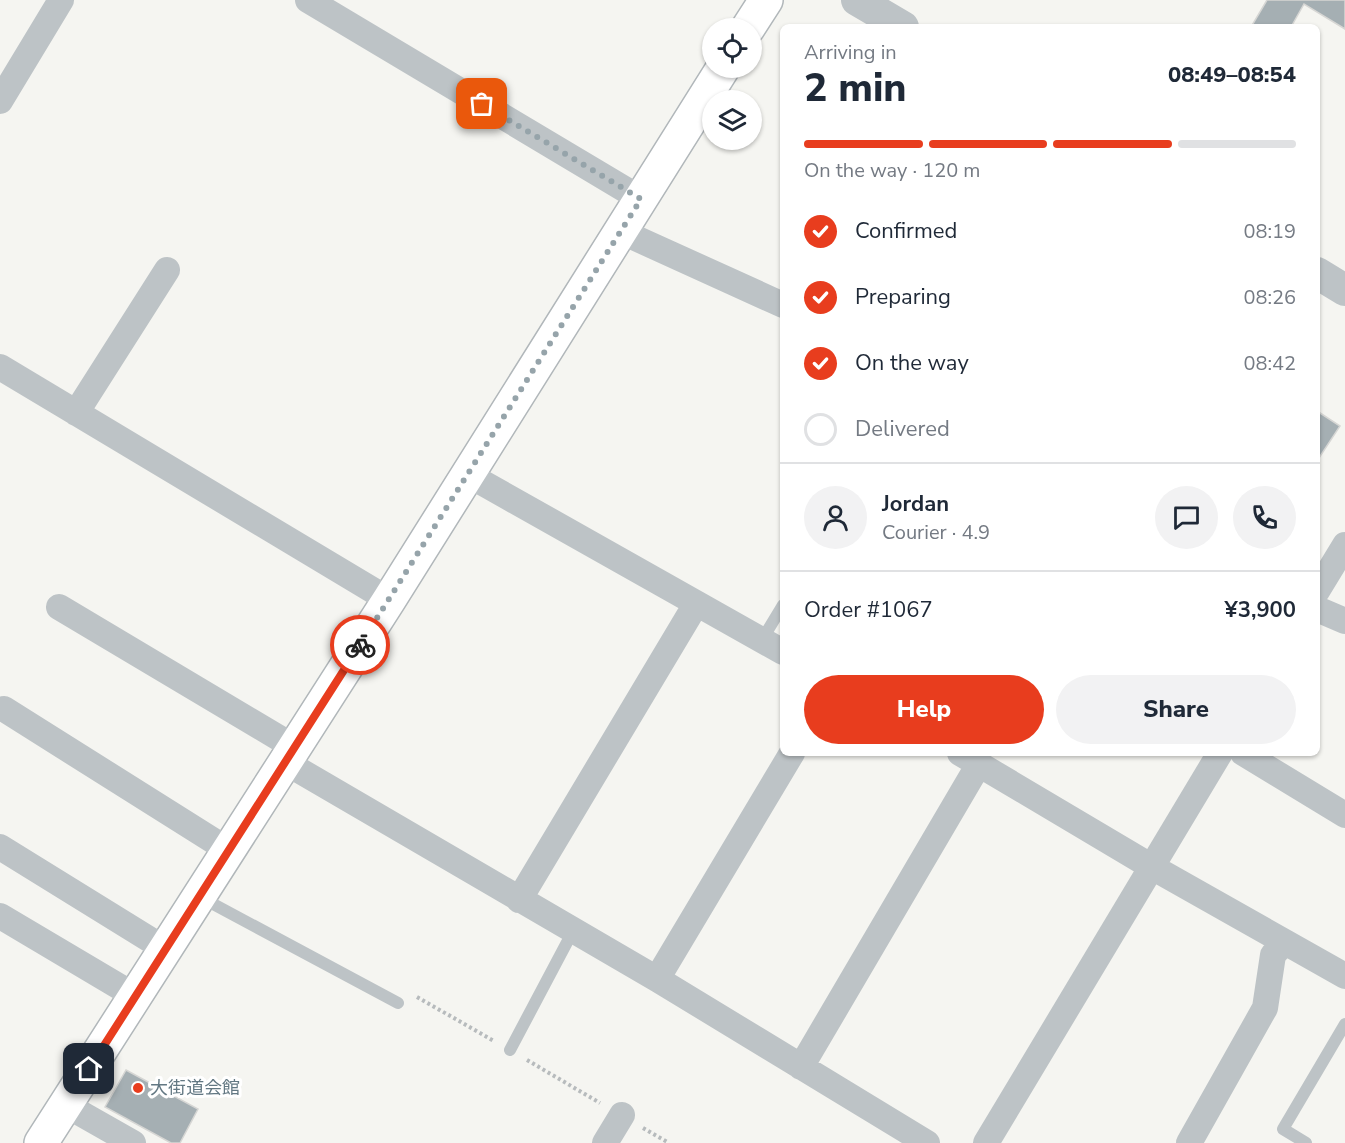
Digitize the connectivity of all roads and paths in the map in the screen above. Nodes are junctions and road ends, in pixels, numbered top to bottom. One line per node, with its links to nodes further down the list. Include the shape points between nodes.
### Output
1 (61, 0): 9 (street)
2 (308, 0): 5 (street)
3 (766, 0): 6 (main road)
4 (857, 0): 7 (street)
5 (348, 10): 10 (street)
6 (754, 18)
7 (898, 24)
8 (717, 78): 10 (main road)
9 (0, 101)
10 (641, 199): 11 (main road)
11 (620, 231): 15 (street); 18 (main road)
12 (167, 270): 17 (street)
13 (1320, 275): 14 (street)
14 (1345, 290)
15 (780, 304)
16 (0, 367): 17 (street)
17 (76, 413): 21 (street)
18 (467, 474): 21 (main road); 22 (street)
19 (1345, 544): 20 (street)
20 (1320, 586)
21 (389, 600): 29 (main road)
22 (696, 604): 27 (street); 39 (street)
23 (59, 607): 29 (street)
24 (1320, 610): 26 (street)
25 (780, 617): 27 (lane)
26 (1345, 621)
27 (773, 646)
28 (4, 709): 36 (street)
29 (289, 755): 36 (main road); 39 (street)
30 (790, 756): 45 (street)
31 (1218, 756): 37 (street)
32 (1248, 756): 34 (street)
33 (969, 758): 37 (street); 51 (street)
34 (1345, 815)
35 (0, 847): 43 (street)
36 (228, 850): 38 (main road)
37 (1152, 867): 42 (street); 59 (street)
38 (200, 895): 43 (main road); 48 (lane)
39 (519, 900): 41 (street)
40 (0, 916): 46 (street)
41 (573, 931): 45 (street); 50 (lane)
42 (1284, 942): 44 (street); 60 (street, via 1273,955 1265,1008)
43 (165, 949): 46 (main road)
44 (1345, 976)
45 (657, 979): 51 (street)
46 (135, 996): 52 (main road)
47 (415, 996): 50 (path)
48 (398, 1003)
49 (1345, 1024): 61 (lane, via 1283,1129)
50 (510, 1050): 53 (path)
51 (801, 1067): 58 (street)
52 (66, 1105): 54 (main road); 55 (street)
53 (622, 1115): 56 (street); 57 (path)
54 (41, 1143)
55 (133, 1143)
56 (605, 1143)
57 (669, 1143)
58 (927, 1143)
59 (986, 1143)
60 (1189, 1143)
61 (1306, 1143)

